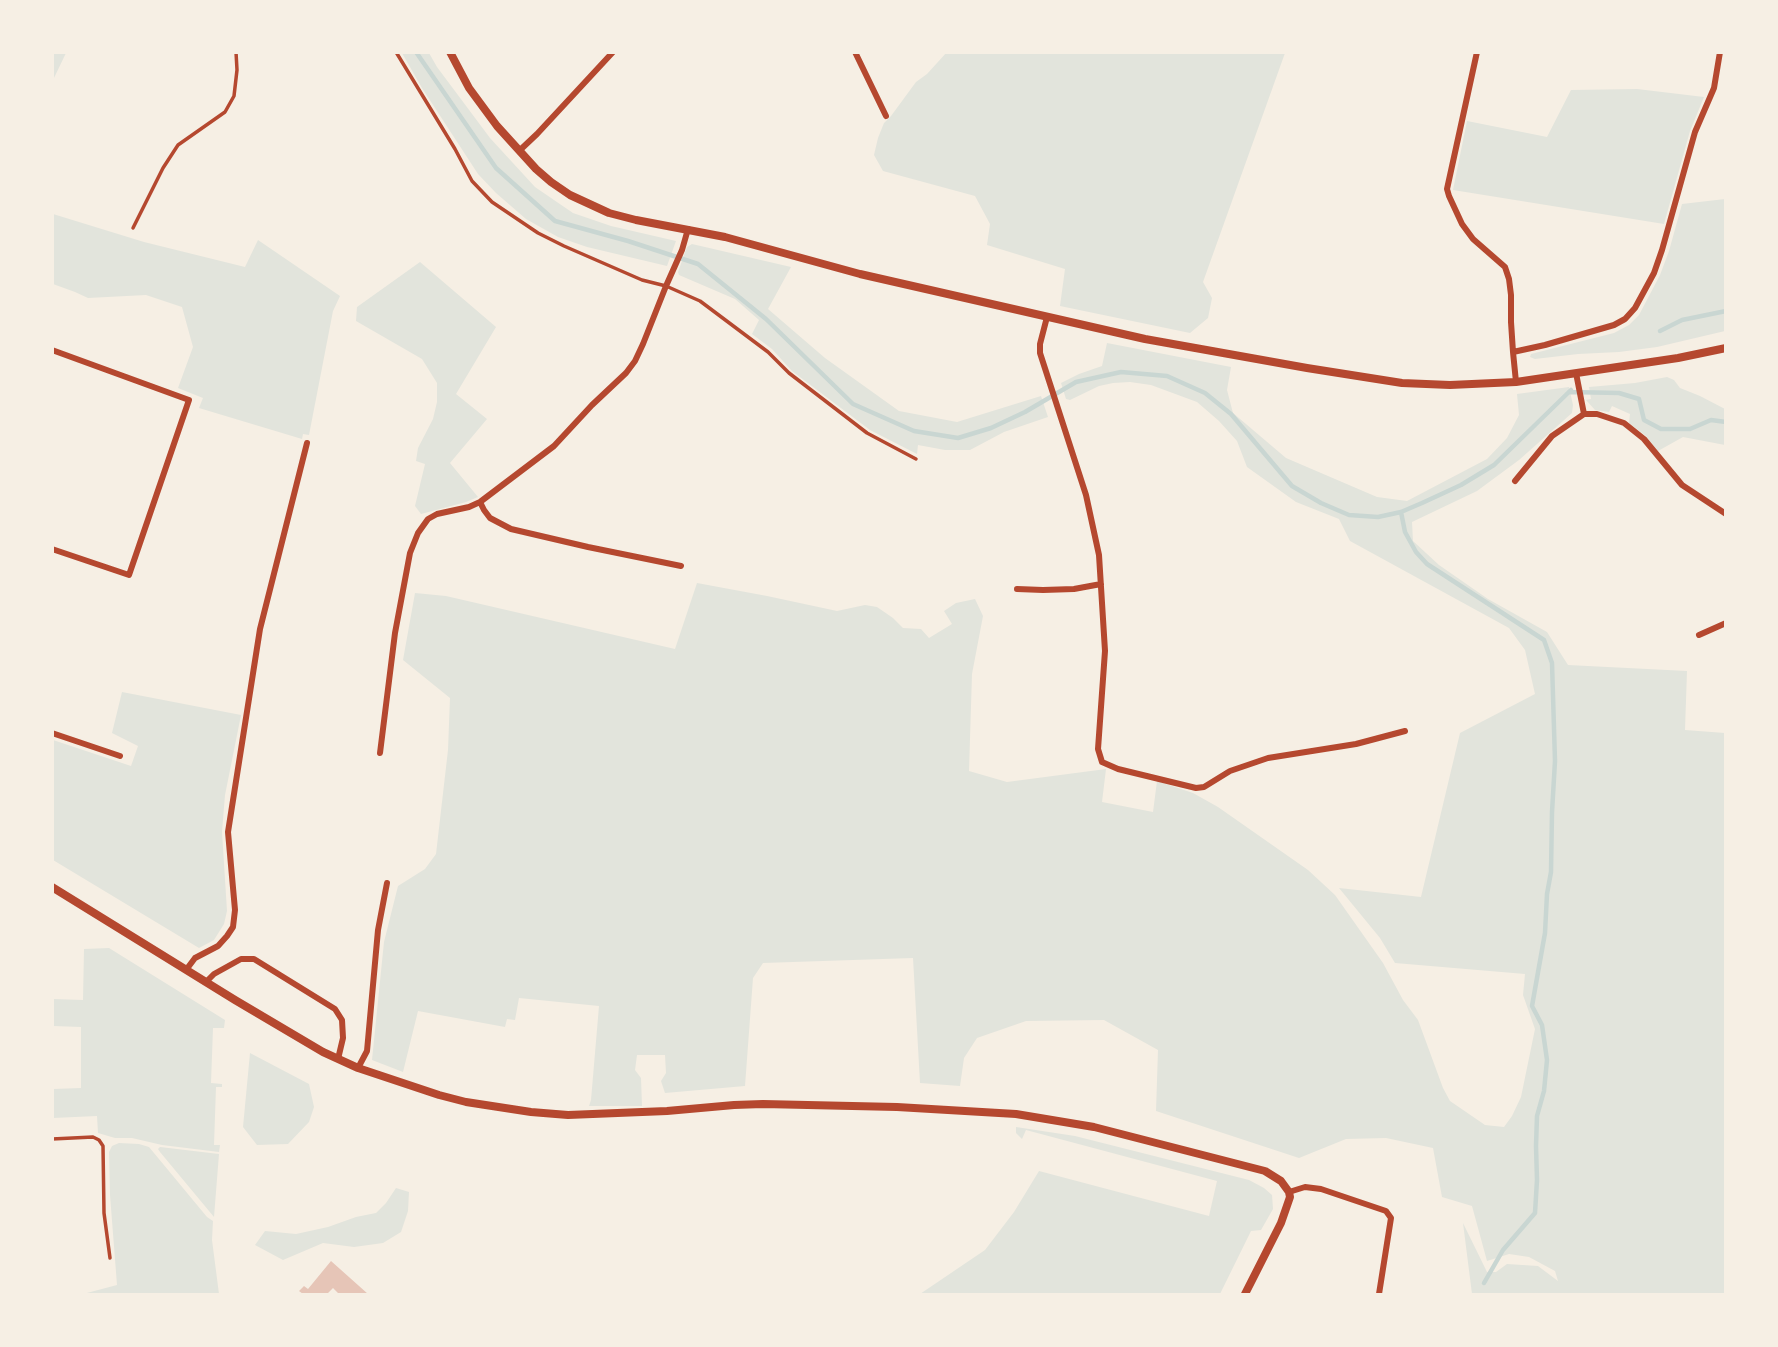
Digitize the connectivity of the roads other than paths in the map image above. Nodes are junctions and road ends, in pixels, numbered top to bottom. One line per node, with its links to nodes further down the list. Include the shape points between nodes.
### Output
1 (236, 52): 10 (lane, via 234,96 225,113 178,145)
2 (396, 52): 12 (lane, via 472,181 492,202 564,246)
3 (450, 52): 9 (street, via 475,98)
4 (613, 52): 9 (street)
5 (855, 52): 8 (street)
6 (1477, 52): 16 (street, via 1447,189 1473,239 1505,267)
7 (1720, 52): 16 (street, via 1714,88 1695,132 1662,250 1635,308 1614,325)
8 (886, 116)
9 (519, 151): 11 (street, via 551,182 589,204 636,220)
10 (134, 228)
11 (688, 229): 12 (street); 13 (street)
12 (666, 286): 21 (lane, via 700,301 867,433); 23 (street, via 626,373 554,446)
13 (1046, 317): 18 (street, via 1145,339 1402,383); 27 (street, via 1040,353 1086,495)
14 (1726, 348): 17 (street)
15 (52, 351): 25 (street, via 189,400 130,575)
16 (1513, 352): 18 (street)
17 (1576, 373): 18 (street); 19 (street)
18 (1516, 382)
19 (1584, 414): 22 (street, via 1552,436); 24 (street, via 1624,423 1644,439 1682,485)
20 (307, 443): 37 (street, via 260,629 228,832 233,927 218,946 195,958)
21 (916, 459)
22 (1515, 481)
23 (480, 502): 26 (street, via 490,518 511,528); 33 (street, via 428,519 413,542 395,633)
24 (1726, 514)
25 (52, 549)
26 (681, 566)
27 (1101, 584): 28 (street); 31 (street, via 1105,651 1098,749 1107,765 1196,788 1268,758)
28 (1017, 589)
29 (1726, 622): 30 (street)
30 (1699, 635)
31 (1405, 731)
32 (52, 733): 34 (street)
33 (380, 753)
34 (120, 756)
35 (387, 883): 40 (street, via 367,1051)
36 (52, 887): 37 (street)
37 (186, 970): 38 (street)
38 (206, 982): 39 (street); 39 (street, via 241,960 254,960 335,1009 342,1020)
39 (338, 1059): 40 (street)
40 (358, 1068): 42 (street, via 448,1098 568,1115 784,1104 1016,1114 1094,1127 1265,1171)
41 (52, 1139): 43 (lane, via 86,1136 103,1146)
42 (1289, 1192): 44 (street, via 1282,1223); 45 (street, via 1321,1189 1386,1211 1391,1218)
43 (110, 1258)
44 (1245, 1294)
45 (1379, 1294)

